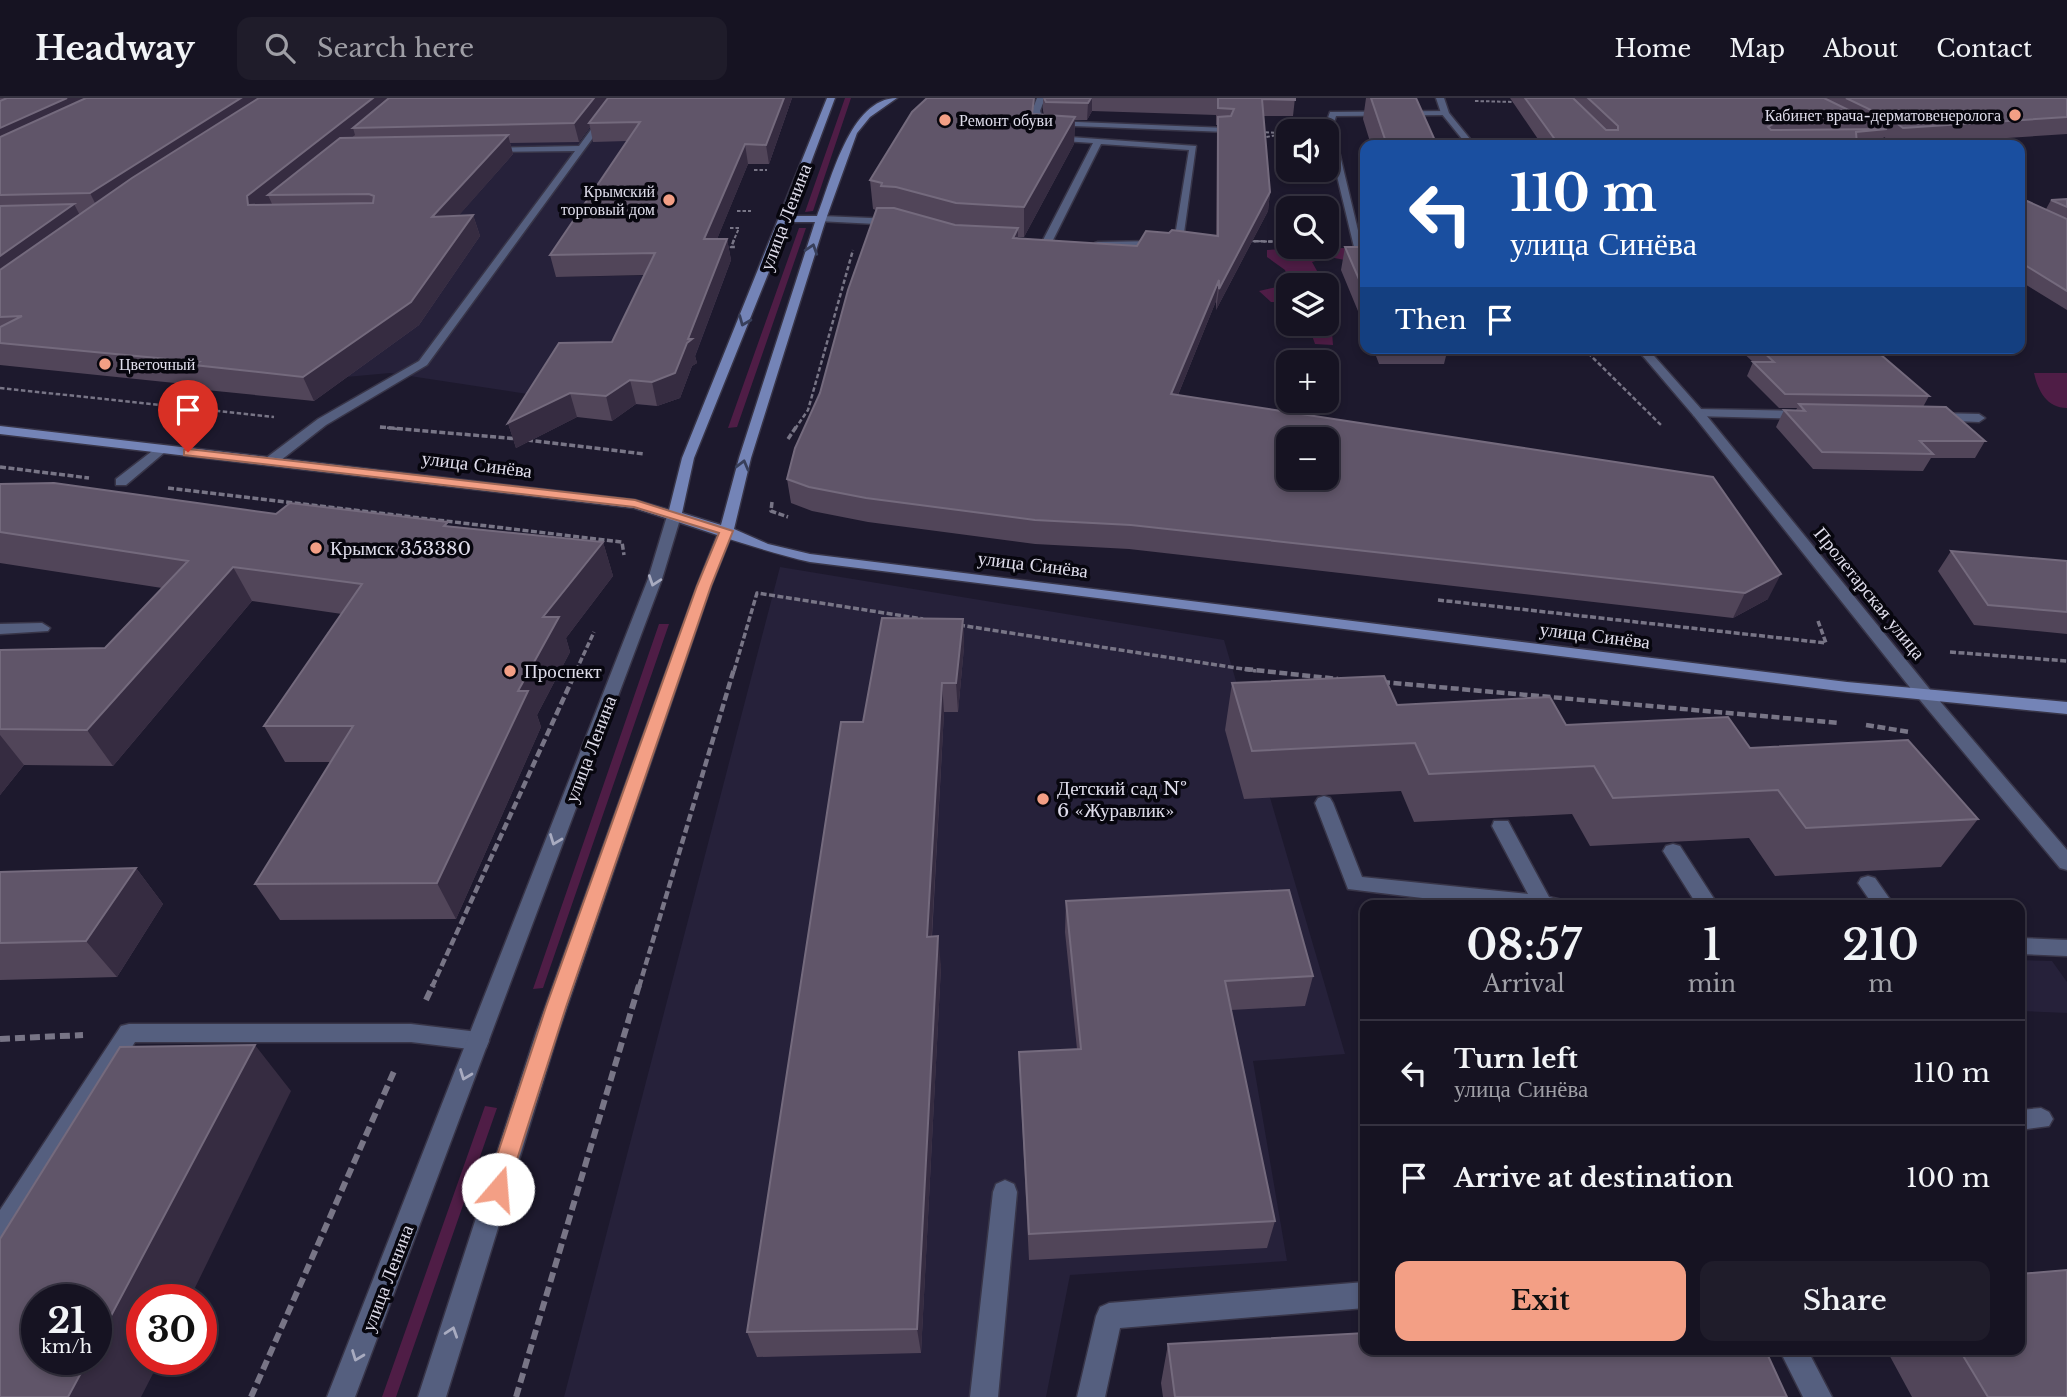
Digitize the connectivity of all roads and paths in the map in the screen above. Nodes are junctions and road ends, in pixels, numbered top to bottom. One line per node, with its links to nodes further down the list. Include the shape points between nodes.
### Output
1 (618, 98): 14 (street)
2 (831, 98): 18 (main road, улица Ленина)
3 (894, 98): 19 (main road, улица Ленина, via 867,115 853,134)
4 (1041, 98): 8 (street, via 1036,111)
5 (1439, 99): 6 (path); 7 (street)
6 (1520, 102)
7 (1445, 113): 11 (street); 29 (street, via 1333,114 1329,126)
8 (1041, 123): 10 (street); 13 (street, via 1037,137)
9 (1848, 124): 12 (street)
10 (1227, 130)
11 (1467, 140)
12 (1878, 140)
13 (1098, 141): 26 (street); 28 (street, via 1193,148 1180,238 1156,244)
14 (581, 148): 15 (street); 39 (street, via 423,363 322,422)
15 (475, 150)
16 (754, 170): 17 (path)
17 (771, 170)
18 (785, 219): 19 (main road); 43 (main road, улица Ленина, one-way to 43, via 688,458)
19 (821, 219): 20 (street); 45 (main road, улица Ленина, one-way to 19)
20 (861, 219): 21 (street); 37 (path, via 808,410)
21 (906, 224)
22 (730, 228): 30 (path, via 739,228 731,247)
23 (1248, 241): 24 (path)
24 (1276, 242)
25 (1033, 243): 26 (street)
26 (1046, 244): 27 (street)
27 (1058, 244)
28 (1082, 245)
29 (1360, 245)
30 (744, 247)
31 (1646, 354): 32 (street, Пролетарская улица)
32 (1698, 413): 33 (street); 58 (street, Пролетарская улица)
33 (1818, 415)
34 (1926, 417): 35 (street)
35 (1979, 418)
36 (0, 430): 38 (main road, улица Синёва)
37 (781, 448)
38 (160, 449): 39 (main road, улица Синёва); 41 (street)
39 (271, 461): 43 (main road, улица Синёва, via 601,499)
40 (0, 467): 41 (path)
41 (121, 482): 46 (path, via 622,542)
42 (772, 498): 44 (path, via 771,511)
43 (674, 516): 45 (main road, улица Синёва); 77 (street, улица Ленина, one-way to 77, via 655,579)
44 (795, 520)
45 (726, 531): 58 (main road, улица Синёва, via 762,547 810,558); 84 (street, улица Ленина, one-way to 45, via 547,1033)
46 (625, 563)
47 (1426, 599): 53 (path)
48 (934, 621): 85 (path, via 757,593)
49 (948, 623): 56 (path, via 1261,672)
50 (42, 628): 52 (street)
51 (596, 628): 75 (path)
52 (0, 629)
53 (1826, 643)
54 (1950, 652): 55 (path)
55 (2067, 661)
56 (1343, 679)
57 (1371, 681): 60 (path)
58 (1926, 696): 59 (main road, улица Синёва); 66 (street, Пролетарская улица)
59 (2067, 708)
60 (1851, 724)
61 (1865, 725): 62 (path)
62 (1912, 733)
63 (1324, 803): 68 (street, via 1355,884)
64 (1501, 826): 69 (street)
65 (1673, 851): 70 (street)
66 (2067, 863)
67 (1868, 883): 71 (street)
68 (1509, 900)
69 (1546, 900)
70 (1705, 900)
71 (1880, 900)
72 (2025, 946): 73 (street)
73 (2067, 948)
74 (129, 1033): 75 (street); 76 (path); 79 (street)
75 (411, 1033): 77 (street); 82 (path)
76 (0, 1039)
77 (478, 1041): 83 (street, улица Ленина, one-way to 83)
78 (1005, 1192): 86 (street)
79 (0, 1232)
80 (1360, 1295): 87 (street, via 1109,1316)
81 (1795, 1355): 88 (street)
82 (251, 1397)
83 (341, 1397)
84 (432, 1397)
85 (516, 1397)
86 (984, 1397)
87 (1091, 1397)
88 (1818, 1397)

